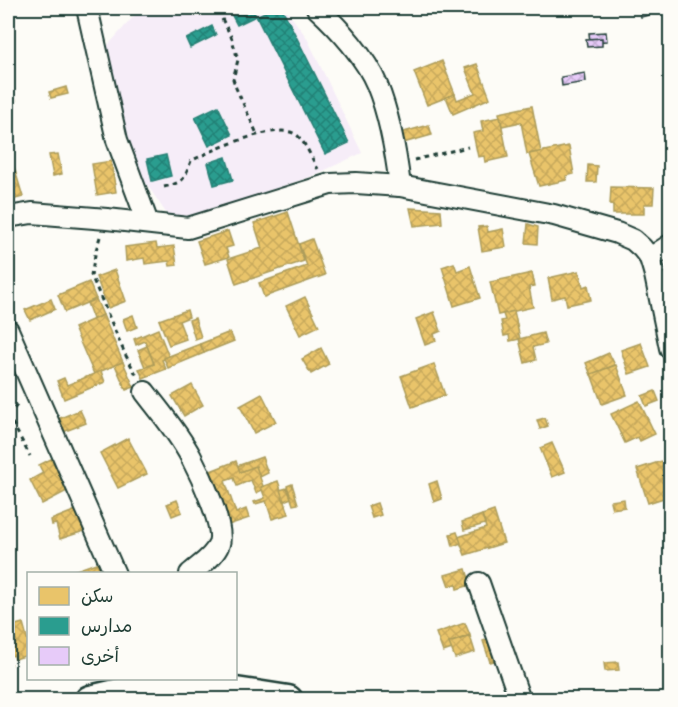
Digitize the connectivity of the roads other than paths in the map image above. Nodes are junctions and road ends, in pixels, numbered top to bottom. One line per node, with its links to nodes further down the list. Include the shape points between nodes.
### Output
1 (87, 8): 5 (street, via 117,140)
2 (317, 8): 3 (street, via 357,52 377,84 387,113)
3 (400, 186): 5 (street, via 330,184 201,226 174,228); 6 (street, via 554,215 602,228)
4 (8, 217): 5 (street, via 32,213)
5 (148, 223)
6 (664, 254): 7 (street)
7 (667, 309): 9 (street)
8 (8, 330): 11 (street)
9 (670, 348)
10 (145, 392): 12 (street, via 190,456 216,516 219,542 213,554)
11 (115, 572)
12 (191, 572)
13 (479, 583): 17 (street)
14 (192, 682): 15 (street); 16 (street)
15 (90, 699)
16 (288, 699)
17 (520, 699)

